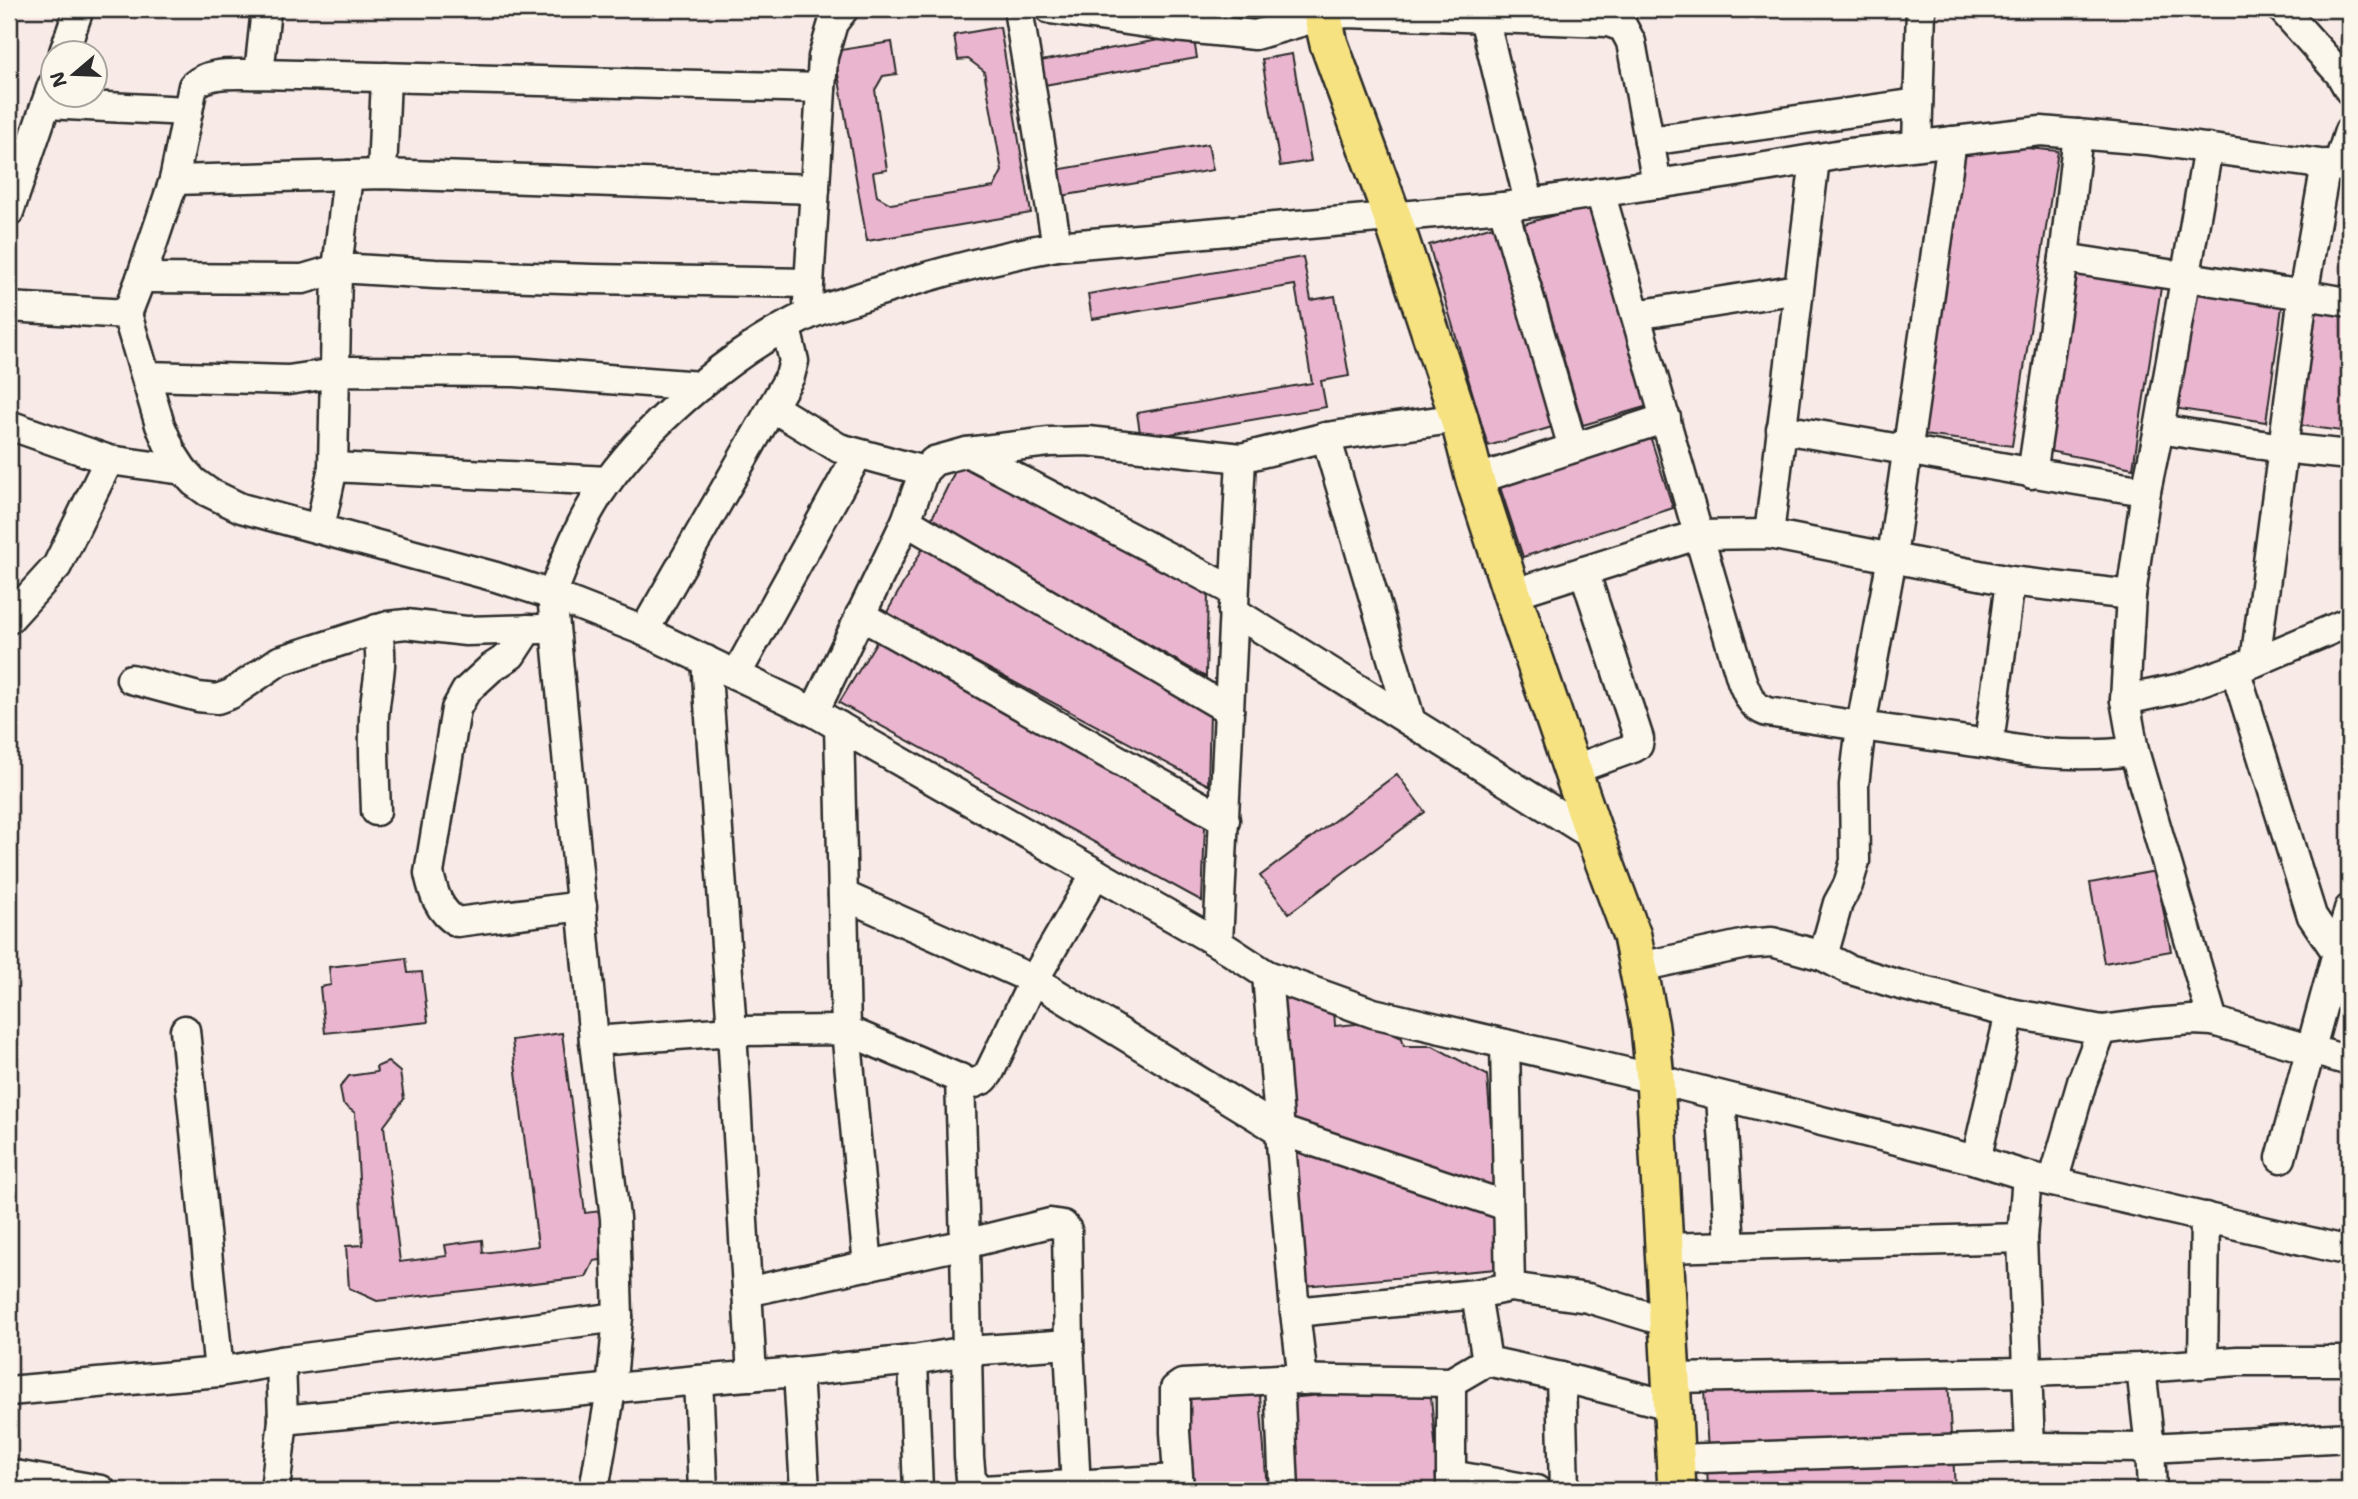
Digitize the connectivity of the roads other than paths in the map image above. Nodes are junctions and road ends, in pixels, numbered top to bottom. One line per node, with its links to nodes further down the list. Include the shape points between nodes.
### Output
1 (79, 9): 10 (street)
2 (266, 9): 11 (street)
3 (844, 9): 13 (street, via 833,23 823,57)
4 (1018, 9): 36 (street)
5 (1050, 9): 8 (street, via 1255,35)
6 (1921, 9): 16 (street)
7 (2282, 9): 14 (street)
8 (1335, 12): 9 (street); 35 (main road, via 1348,99)
9 (1489, 15): 21 (street, via 1608,22 1623,27 1631,43); 33 (street)
10 (69, 38)
11 (259, 74): 12 (street); 18 (street, via 201,79 193,86)
12 (386, 77): 13 (street); 27 (street)
13 (821, 88): 31 (street)
14 (2349, 90)
15 (108, 102): 18 (street)
16 (1919, 103): 21 (street); 23 (street)
17 (45, 108): 34 (street)
18 (188, 111): 29 (street)
19 (2349, 131): 26 (street)
20 (2078, 134): 22 (street, via 2041,131); 24 (street); 37 (street)
21 (1648, 141): 30 (street)
22 (1952, 141): 23 (street); 61 (street)
23 (1917, 145): 25 (street)
24 (2208, 148): 26 (street); 39 (street)
25 (1815, 159): 30 (street); 42 (street)
26 (2338, 166): 43 (street)
27 (382, 174): 28 (street); 31 (street)
28 (348, 175): 29 (street); 38 (street)
29 (174, 180): 40 (street)
30 (1657, 184): 32 (street)
31 (815, 189): 41 (street)
32 (1600, 192): 33 (street); 47 (street)
33 (1516, 204): 35 (street); 59 (street)
34 (9, 212)
35 (1392, 216): 36 (street); 53 (main road)
36 (1057, 246): 48 (street, via 901,284)
37 (2064, 258): 39 (street); 70 (street)
38 (337, 270): 40 (street, via 303,279); 41 (street); 49 (street)
39 (2185, 276): 43 (street); 57 (street)
40 (141, 278): 46 (street)
41 (809, 283): 48 (street)
42 (1798, 289): 47 (street); 56 (street)
43 (2304, 295): 44 (street); 60 (street)
44 (2349, 302)
45 (9, 307): 46 (street)
46 (127, 314): 50 (street)
47 (1636, 315): 54 (street)
48 (796, 322): 51 (street); 52 (street, via 790,376)
49 (334, 372): 50 (street, via 288,380); 51 (street, via 515,372); 67 (street)
50 (146, 376): 68 (street, via 163,433)
51 (700, 386): 72 (street)
52 (772, 407): 63 (street, via 839,448); 90 (street)
53 (1459, 418): 58 (street); 71 (main road)
54 (1666, 418): 59 (street); 77 (street)
55 (9, 425): 66 (street)
56 (1781, 429): 61 (street); 76 (street)
57 (2159, 429): 60 (street); 73 (street)
58 (1326, 437): 65 (street); 98 (street)
59 (1573, 448): 71 (street)
60 (2282, 448): 64 (street); 92 (street)
61 (1908, 449): 70 (street); 78 (street)
62 (967, 452): 65 (street, via 1088,441); 69 (street, via 934,461); 84 (street)
63 (858, 454): 69 (street); 93 (street)
64 (2349, 455)
65 (1241, 458): 84 (street)
66 (109, 460): 68 (street); 86 (street, via 57,566)
67 (333, 467): 72 (street); 75 (street)
68 (183, 470): 75 (street, via 208,492 241,508)
69 (924, 471): 74 (street)
70 (2032, 474): 73 (street)
71 (1475, 480): 81 (main road)
72 (608, 481): 82 (street, via 574,538)
73 (2146, 491): 83 (street)
74 (906, 521): 85 (street); 96 (street)
75 (320, 528): 82 (street)
76 (1769, 534): 77 (street); 78 (street)
77 (1697, 535): 79 (street); 100 (street, via 1750,700 1767,712)
78 (1892, 558): 80 (street); 100 (street)
79 (1584, 571): 81 (street); 103 (street, via 1639,739 1633,748)
80 (2010, 581): 83 (street); 101 (street)
81 (1512, 594): 103 (main road)
82 (552, 595): 89 (street); 90 (street)
83 (2131, 595): 95 (street)
84 (1233, 601): 96 (street); 98 (street)
85 (860, 615): 97 (street); 105 (street)
86 (9, 619)
87 (2349, 622): 92 (street)
88 (377, 629): 89 (street, via 406,624 466,631); 94 (street, via 279,661 217,699); 104 (street, via 382,666 374,715)
89 (541, 629): 109 (street); 109 (street, via 466,691 456,709 429,873 447,917 457,922)
90 (644, 631): 91 (street)
91 (706, 660): 93 (street); 122 (street)
92 (2245, 665): 95 (street, via 2181,688); 112 (street, via 2312,916)
93 (736, 675): 97 (street)
94 (131, 680)
95 (2125, 701): 102 (street)
96 (1229, 710): 105 (street)
97 (814, 712): 99 (street)
98 (1411, 722): 106 (street)
99 (839, 726): 107 (street); 108 (street)
100 (1861, 726): 101 (street); 113 (street, via 1854,785 1855,861)
101 (1989, 744): 102 (street, via 2100,755)
102 (2134, 751): 118 (street)
103 (1572, 770): 106 (main road)
104 (376, 811)
105 (1225, 820): 111 (street)
106 (1595, 837): 114 (main road)
107 (1096, 873): 111 (street); 116 (street)
108 (843, 895): 116 (street); 120 (street)
109 (582, 906): 123 (street)
110 (2349, 908): 112 (street)
111 (1218, 943): 115 (street)
112 (2337, 953): 125 (street)
113 (1823, 956): 114 (street, via 1772,942); 117 (street, via 1893,983)
114 (1640, 967): 128 (main road)
115 (1267, 975): 124 (street, via 1373,1013); 130 (street)
116 (1034, 980): 127 (street, via 989,1073 972,1084); 130 (street)
117 (2010, 1013): 121 (street); 132 (street)
118 (2214, 1021): 121 (street); 125 (street)
119 (184, 1030): 156 (street)
120 (846, 1030): 122 (street); 127 (street); 141 (street)
121 (2102, 1030): 133 (street)
122 (732, 1031): 123 (street); 143 (street)
123 (594, 1041): 146 (street, via 615,1218)
124 (1505, 1044): 128 (street); 134 (street)
125 (2312, 1050): 126 (street); 131 (street)
126 (2349, 1061)
127 (960, 1078): 137 (street)
128 (1655, 1079): 129 (street); 139 (main road)
129 (1721, 1096): 132 (street); 138 (street)
130 (1279, 1130): 134 (street); 145 (street)
131 (2281, 1158)
132 (1976, 1160): 133 (street)
133 (2040, 1179): 135 (street); 136 (street)
134 (1507, 1206): 142 (street)
135 (2206, 1217): 140 (street); 154 (street)
136 (2022, 1238): 138 (street); 157 (street)
137 (965, 1244): 141 (street); 148 (street, via 1050,1223 1063,1225 1069,1236); 149 (street)
138 (1730, 1246): 139 (street)
139 (1663, 1248): 147 (main road)
140 (2349, 1251)
141 (868, 1266): 143 (street)
142 (1510, 1287): 144 (street); 147 (street, via 1588,1298)
143 (747, 1292): 159 (street)
144 (1476, 1294): 145 (street); 152 (street)
145 (1295, 1312): 162 (street)
146 (618, 1317): 151 (street); 164 (street)
147 (1667, 1322): 166 (main road)
148 (1069, 1344): 149 (street); 175 (street)
149 (967, 1351): 150 (street); 182 (street)
150 (913, 1360): 158 (street); 181 (street)
151 (281, 1361): 156 (street); 167 (street)
152 (1487, 1361): 160 (street); 163 (street)
153 (2349, 1361): 154 (street)
154 (2203, 1364): 155 (street)
155 (2141, 1368): 157 (street); 170 (street)
156 (219, 1372): 165 (street)
157 (2028, 1372): 166 (street); 169 (street)
158 (798, 1373): 159 (street); 180 (street)
159 (752, 1376): 161 (street)
160 (1562, 1377): 166 (street); 186 (street)
161 (698, 1380): 164 (street); 179 (street)
162 (1291, 1380): 163 (street); 174 (street, via 1176,1387); 184 (street)
163 (1451, 1382): 173 (street)
164 (611, 1390): 167 (street); 178 (street)
165 (9, 1391)
166 (1672, 1392): 172 (main road)
167 (283, 1420): 177 (street)
168 (2349, 1437): 170 (street)
169 (2030, 1447): 170 (street); 172 (street)
170 (2150, 1448): 187 (street)
171 (9, 1474): 176 (street)
172 (1676, 1475)
173 (1451, 1483): 185 (street)
174 (1178, 1485): 175 (street)
175 (1076, 1488): 183 (street)
176 (101, 1490)
177 (275, 1490)
178 (594, 1490)
179 (704, 1490)
180 (806, 1490)
181 (918, 1490)
182 (972, 1490)
183 (982, 1490)
184 (1284, 1490)
185 (1536, 1490)
186 (1564, 1490)
187 (2152, 1490)

